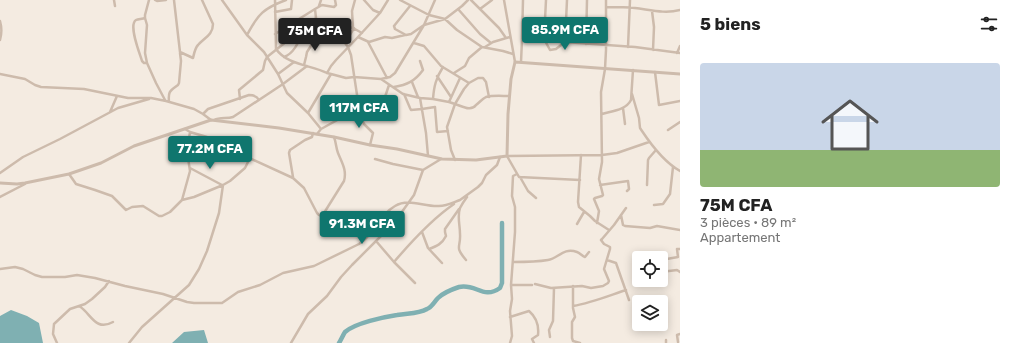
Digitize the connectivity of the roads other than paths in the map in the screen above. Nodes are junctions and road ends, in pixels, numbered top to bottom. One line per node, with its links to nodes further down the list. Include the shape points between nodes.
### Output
1 (114, 0): 29 (street)
2 (149, 0): 43 (street)
3 (155, 0): 4 (street)
4 (166, 0)
5 (174, 0): 72 (street)
6 (202, 0): 72 (street, via 213,24 211,32 197,46 193,58)
7 (222, 0): 51 (street)
8 (275, 0): 28 (street)
9 (286, 0): 28 (street)
10 (292, 0): 39 (street, via 291,9)
11 (321, 0): 30 (street)
12 (335, 0): 30 (street, via 336,5 333,8)
13 (355, 0): 48 (street, via 352,11)
14 (364, 0): 40 (street)
15 (388, 0): 40 (street)
16 (400, 0): 31 (street)
17 (436, 0): 42 (street)
18 (466, 0): 35 (street)
19 (471, 0): 36 (street)
20 (492, 0): 36 (street)
21 (504, 0): 55 (street)
22 (524, 0): 59 (street)
23 (546, 0): 57 (street)
24 (567, 0): 61 (street)
25 (587, 0): 64 (street)
26 (606, 0): 32 (street)
27 (630, 0): 33 (street)
28 (275, 5): 39 (street); 51 (street, via 258,16)
29 (115, 6)
30 (320, 6): 34 (street)
31 (410, 6): 42 (street); 52 (street, via 394,26)
32 (606, 7): 33 (street); 65 (street)
33 (629, 8): 37 (street); 69 (street)
34 (315, 9): 47 (street, via 316,17); 50 (street)
35 (458, 9): 44 (street); 63 (street)
36 (480, 9): 56 (street)
37 (652, 10): 38 (street); 71 (street)
38 (680, 10): 41 (street)
39 (275, 12): 50 (street)
40 (380, 14): 49 (street)
41 (680, 14)
42 (429, 15): 44 (street); 46 (street)
43 (145, 18): 81 (street); 81 (street, via 136,20 133,24 134,37 142,61)
44 (445, 19): 46 (street); 68 (street)
45 (0, 20): 58 (street)
46 (424, 25): 52 (street); 62 (street)
47 (305, 27): 53 (street); 70 (street); 76 (street, via 291,54)
48 (354, 28): 49 (street); 53 (street, via 331,28); 67 (street, via 345,41)
49 (362, 33): 54 (street)
50 (275, 34): 70 (street)
51 (247, 35): 75 (street)
52 (406, 35): 60 (street)
53 (315, 37): 82 (street, via 306,54)
54 (358, 37): 60 (street); 67 (street)
55 (510, 37): 56 (street); 74 (street)
56 (506, 38): 63 (street)
57 (544, 39): 59 (street); 61 (street, via 550,50)
58 (0, 40)
59 (522, 40): 80 (street)
60 (368, 42): 94 (street)
61 (565, 42): 64 (street)
62 (414, 43): 83 (street, via 424,46); 94 (street, via 395,73)
63 (491, 43): 68 (street)
64 (586, 44): 65 (street)
65 (606, 46): 69 (street); 84 (street)
66 (680, 46): 73 (street)
67 (348, 47): 89 (street, via 334,63); 93 (street)
68 (484, 47): 74 (street); 90 (street)
69 (628, 47): 71 (street)
70 (276, 49): 75 (street); 76 (street)
71 (653, 50): 73 (street)
72 (180, 52): 115 (street, via 179,83 170,91)
73 (679, 53)
74 (513, 54): 79 (street)
75 (267, 57): 88 (street); 110 (street, via 262,70 239,90)
76 (284, 57): 78 (street)
77 (420, 61): 97 (street, via 423,70)
78 (294, 62): 82 (street); 88 (street)
79 (515, 62): 80 (street); 106 (street)
80 (521, 62): 84 (street)
81 (147, 63): 113 (street)
82 (305, 65): 89 (street); 99 (street)
83 (443, 67): 90 (street); 92 (street)
84 (605, 68): 85 (street); 124 (street, via 601,92)
85 (634, 70): 86 (street); 103 (street)
86 (655, 72): 91 (street); 114 (street, via 658,105)
87 (0, 74): 104 (street, via 25,78 41,87 84,89)
88 (278, 74): 99 (street)
89 (329, 74): 93 (street); 121 (street)
90 (454, 74): 95 (street)
91 (680, 74)
92 (437, 76): 107 (street); 111 (street)
93 (354, 77): 96 (street); 119 (street)
94 (387, 78): 96 (street)
95 (460, 78): 98 (street); 107 (street)
96 (381, 79): 100 (street)
97 (412, 82): 101 (street); 109 (street)
98 (469, 83): 105 (street, via 483,78); 117 (street)
99 (283, 84): 112 (street); 121 (street, via 287,93)
100 (389, 84): 101 (street); 119 (street, via 385,97)
101 (394, 87): 102 (street)
102 (403, 94): 109 (street); 120 (street, via 411,110)
103 (632, 94): 118 (street, via 629,104); 135 (street, via 640,128)
104 (117, 96): 108 (street); 122 (street)
105 (489, 96): 106 (street); 117 (street, via 469,109)
106 (509, 96): 140 (street)
107 (451, 97): 116 (street)
108 (151, 98): 113 (street); 122 (street)
109 (419, 98): 111 (street); 120 (street)
110 (240, 99): 112 (street, via 249,95); 123 (street, via 208,109)
111 (433, 99): 116 (street)
112 (259, 100): 125 (street, via 230,118)
113 (166, 101): 115 (street)
114 (680, 101)
115 (169, 102): 123 (street)
116 (449, 102): 117 (street)
117 (455, 104): 131 (street, via 447,125)
118 (623, 108): 124 (street); 127 (street)
119 (358, 109): 129 (street); 136 (street, via 364,124 373,133)
120 (422, 109): 131 (street, via 435,106 437,132); 141 (street)
121 (308, 112): 129 (street)
122 (110, 113): 151 (street, via 23,157)
123 (203, 114): 125 (street)
124 (602, 114): 139 (street)
125 (212, 120): 128 (street); 133 (street)
126 (680, 122): 130 (street)
127 (625, 124)
128 (185, 129): 132 (street); 152 (street, via 134,146 101,163)
129 (321, 129): 133 (street)
130 (668, 130)
131 (448, 131): 146 (street)
132 (190, 132): 143 (street, via 207,137); 148 (street, via 187,151)
133 (315, 134): 134 (street); 155 (street, via 290,150)
134 (334, 137): 136 (street); 155 (street, via 346,175 323,215 319,215 304,188)
135 (649, 142): 137 (street); 139 (street, via 617,153)
136 (370, 145): 141 (street)
137 (656, 150): 147 (street); 161 (street, via 648,160)
138 (581, 155): 139 (street); 140 (street); 156 (street)
139 (602, 155): 160 (street)
140 (507, 156): 142 (street); 153 (street)
141 (428, 157): 145 (street)
142 (500, 157): 146 (street); 163 (street, via 497,165)
143 (250, 158): 155 (street); 159 (street, via 245,168)
144 (375, 159): 149 (street)
145 (442, 159): 146 (street); 149 (street)
146 (455, 160)
147 (673, 167): 150 (street); 169 (street, via 669,197 663,204)
148 (190, 168): 159 (street); 166 (street)
149 (423, 170): 168 (street)
150 (680, 171)
151 (0, 173)
152 (69, 174): 158 (street); 166 (street, via 76,184 112,196 126,210 143,206 162,216)
153 (517, 174): 154 (street); 187 (street, via 513,176 512,196 516,207)
154 (519, 177): 156 (street); 165 (street)
155 (293, 178)
156 (580, 180): 172 (street, via 579,206)
157 (0, 183): 158 (street)
158 (25, 183): 164 (street)
159 (222, 185): 166 (street); 198 (street, via 219,213 207,251 199,269)
160 (600, 185): 162 (street, via 628,181); 174 (street, via 603,195 594,200 599,211)
161 (647, 185)
162 (627, 191)
163 (468, 195): 167 (street); 171 (street)
164 (0, 197)
165 (536, 198)
166 (182, 200)
167 (460, 200): 168 (street, via 442,206); 178 (street, via 440,214)
168 (409, 202): 179 (street, via 394,223); 198 (street, via 394,206 386,212 366,240 318,264 283,273 260,286 238,292 222,303 194,304)
169 (654, 205)
170 (626, 208): 173 (street)
171 (460, 209): 180 (street, via 445,229 446,236 442,244); 184 (street, via 458,249)
172 (584, 212): 174 (street); 175 (street)
173 (621, 215): 176 (street); 177 (street, via 625,226 658,226)
174 (597, 223): 176 (street)
175 (577, 224)
176 (609, 230): 185 (street, via 601,240 610,247)
177 (680, 230)
178 (422, 232): 180 (street); 186 (street)
179 (376, 241): 186 (street); 209 (street, via 352,265 328,296 308,314)
180 (429, 249): 188 (street)
181 (680, 249): 183 (street, via 677,249 678,257)
182 (589, 252): 187 (street, via 585,257 578,252 567,251 550,260)
183 (668, 259)
184 (466, 260)
185 (608, 260): 195 (street, via 604,269 608,283 590,288); 197 (street, via 616,263)
186 (394, 262): 193 (street)
187 (513, 262): 194 (street)
188 (442, 263)
189 (0, 268): 192 (street, via 15,267 42,276 77,275)
190 (668, 271): 191 (street)
191 (680, 272)
192 (109, 281): 198 (street); 200 (street, via 92,299)
193 (416, 283)
194 (511, 286): 196 (street, via 533,284); 202 (street)
195 (573, 286): 196 (street); 201 (street)
196 (554, 288): 205 (street)
197 (626, 290): 199 (street); 201 (street)
198 (175, 298): 208 (street, via 142,327)
199 (629, 300)
200 (79, 306): 203 (street, via 100,324); 207 (street, via 70,309 54,324 53,334)
201 (573, 306): 212 (street, via 575,317 572,322 572,338)
202 (510, 317): 210 (street); 211 (street, via 531,312 539,330 538,335 532,339)
203 (113, 322)
204 (680, 334): 206 (street)
205 (550, 337)
206 (678, 342)
207 (57, 343)
208 (129, 343)
209 (291, 343)
210 (510, 343)
211 (534, 343)
212 (580, 343)

